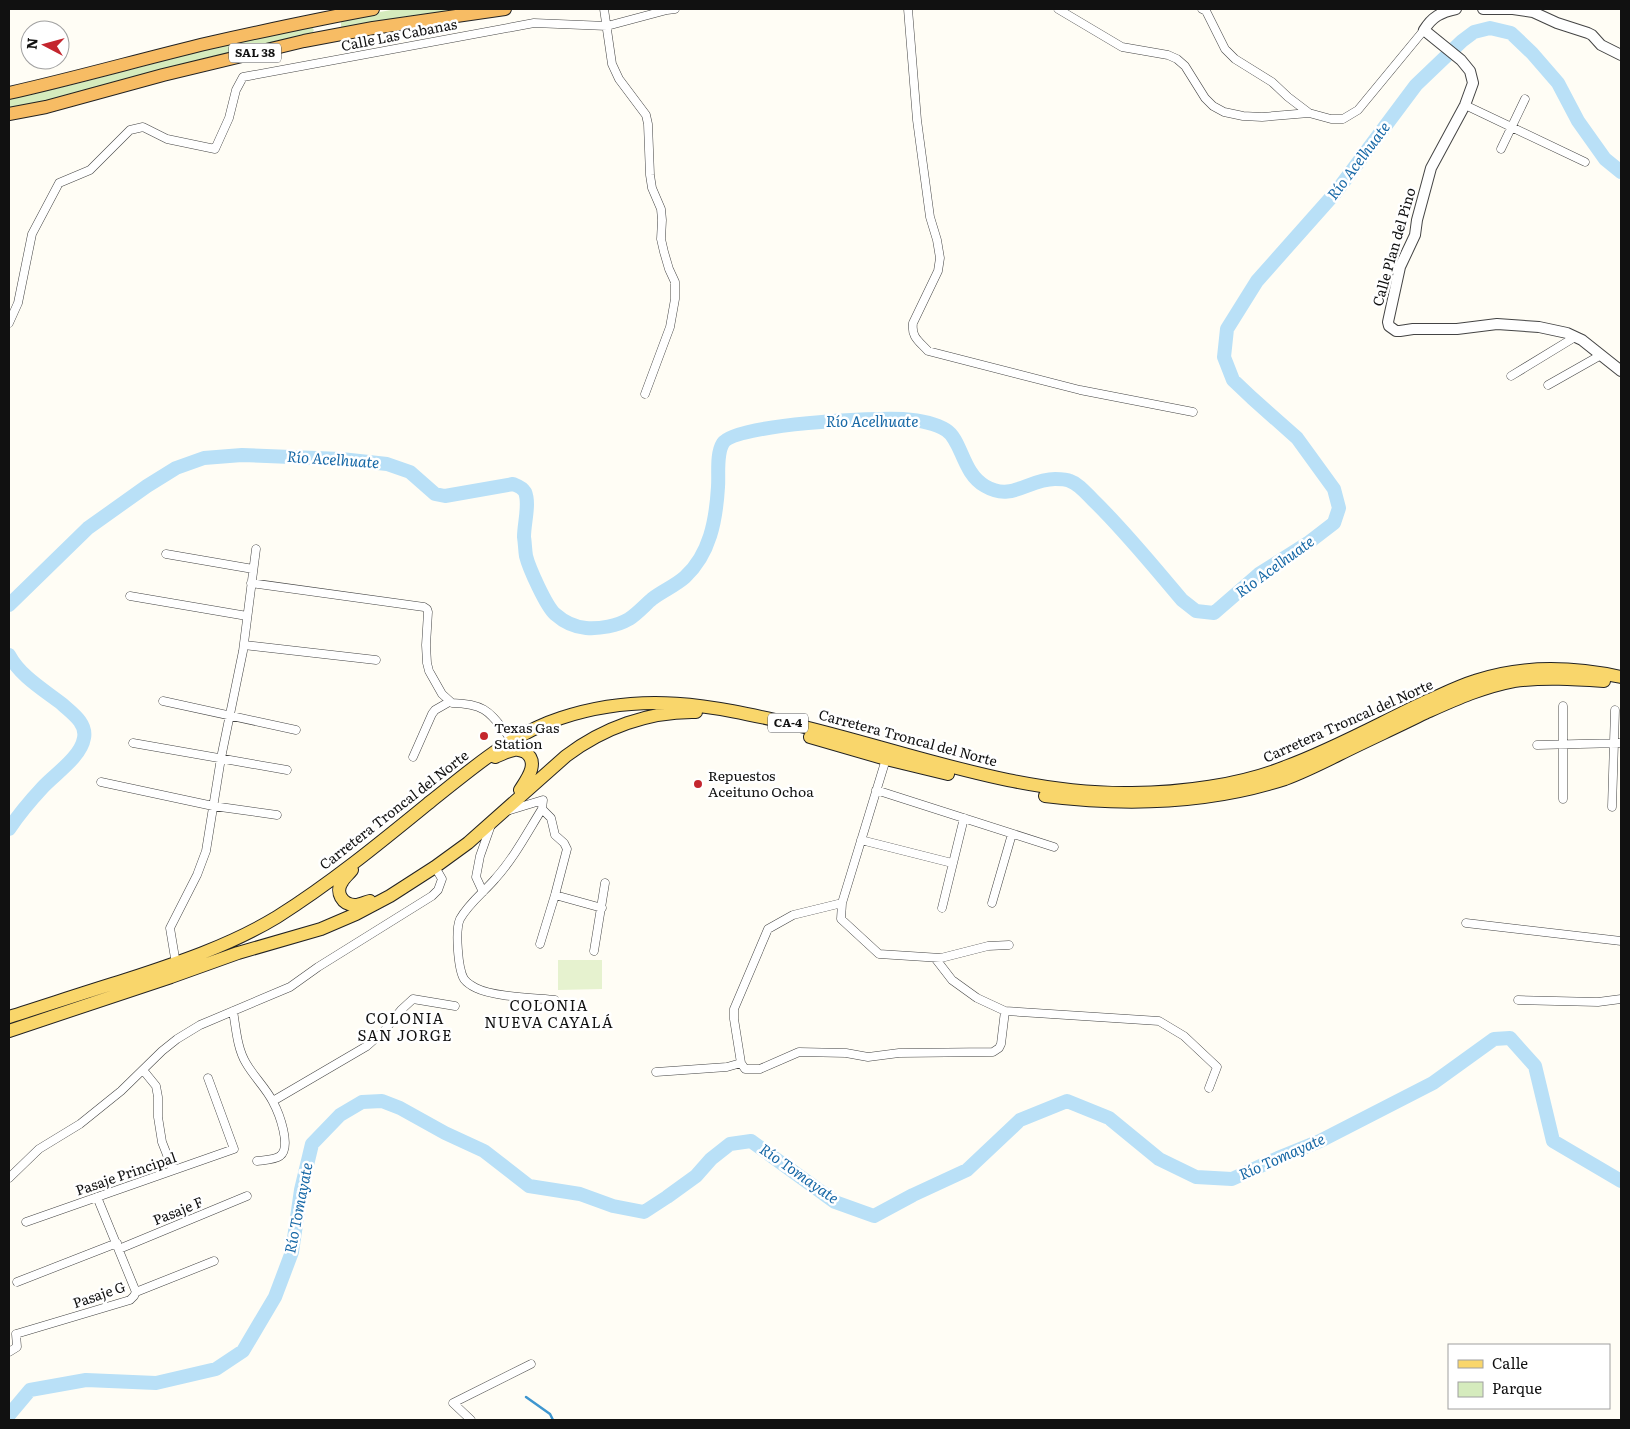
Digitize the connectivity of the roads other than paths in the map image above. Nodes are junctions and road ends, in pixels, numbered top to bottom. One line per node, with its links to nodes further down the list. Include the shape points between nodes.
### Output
1 (373, 9): 10 (highway, SAL 38)
2 (505, 9): 14 (highway, SAL 38)
3 (604, 9): 12 (street)
4 (675, 9): 12 (street)
5 (908, 9): 32 (street, via 917,120 930,216 940,258 938,271 913,323 912,331 917,340 928,351 1080,390)
6 (1058, 9): 20 (street, via 1122,47 1168,54 1177,59 1205,98 1224,112 1262,117)
7 (1202, 9): 20 (street, via 1225,49 1235,59 1272,82)
8 (1456, 9): 13 (street, via 1436,15)
9 (1483, 9): 16 (street, via 1533,12 1588,33 1601,45)
10 (338, 15): 11 (highway, SAL 38); 14 (highway, via 333,27)
11 (312, 20): 15 (highway, via 322,25 322,32); 17 (highway, SAL 38)
12 (607, 26): 25 (street, Calle Las Cabanas, via 534,23 243,77 215,149 167,139 143,127 130,130 90,170 60,183 32,234 18,303); 31 (street, via 612,64 619,80 646,115 652,188 660,209 661,239 676,291 670,327)
13 (1424, 30): 19 (street, Calle Plan del Pino, via 1470,71 1473,83); 20 (street, via 1358,110 1343,119)
14 (344, 34): 15 (highway, SAL 38)
15 (315, 39): 21 (highway, SAL 38)
16 (1621, 55)
17 (9, 93)
18 (1525, 98): 22 (street)
19 (1465, 105): 22 (street); 26 (street, Calle Plan del Pino, via 1431,168 1415,235 1395,284 1389,326 1400,331 1413,328 1457,330 1506,324 1539,327)
20 (1309, 113)
21 (9, 114)
22 (1511, 127): 23 (street); 24 (street)
23 (1501, 149)
24 (1585, 162)
25 (9, 323)
26 (1575, 337): 27 (street, Calle Plan del Pino); 29 (street)
27 (1601, 355): 28 (street, Calle Plan del Pino); 30 (street)
28 (1621, 371)
29 (1511, 376)
30 (1548, 385)
31 (644, 394)
32 (1194, 412)
33 (256, 549): 35 (street)
34 (166, 554): 35 (street)
35 (253, 570): 36 (street)
36 (251, 583): 38 (street); 44 (street, via 424,607 428,612 426,663)
37 (130, 596): 38 (street)
38 (247, 616): 39 (street)
39 (244, 645): 40 (street); 47 (street)
40 (376, 660)
41 (1621, 677): 49 (main road, Carretera Troncal del Norte / CA-4, via 1561,669 1512,672 1476,680 1266,774 1210,786 1133,794 1042,787 732,710 689,704 650,702 606,707 560,718)
42 (1621, 684): 56 (main road, Carretera Troncal del Norte / CA-4, via 1556,678 1514,681 1467,694 1286,778 1215,795 1171,800 1116,803 1042,796)
43 (163, 701): 47 (street)
44 (449, 702): 49 (street, via 478,705 488,711); 54 (street, via 432,714)
45 (1562, 706): 52 (street)
46 (1615, 710): 51 (street)
47 (230, 715): 48 (street); 55 (street)
48 (296, 730)
49 (512, 740): 57 (main road, Carretera Troncal del Norte / CA-4)
50 (133, 743): 55 (street)
51 (1618, 743): 52 (street); 63 (street)
52 (1562, 744): 53 (street); 61 (street)
53 (1537, 745)
54 (413, 757)
55 (221, 758): 58 (street); 62 (street)
56 (886, 759): 60 (street); 64 (main road, Carretera Troncal del Norte / CA-4, via 721,715 680,713 629,722 589,740)
57 (477, 764): 64 (main road, via 513,750 528,755 532,762 531,772); 71 (main road, Carretera Troncal del Norte / CA-4)
58 (287, 770)
59 (101, 782): 62 (street)
60 (876, 790): 67 (street); 70 (street)
61 (1563, 799)
62 (213, 806): 66 (street); 91 (street, via 206,851 170,928)
63 (1612, 806)
64 (507, 808): 65 (street, via 518,809 543,800); 68 (main road, Carretera Troncal del Norte / CA-4)
65 (542, 809): 78 (street, via 512,856); 80 (street, via 551,818 555,835 567,849)
66 (277, 815)
67 (964, 818): 69 (street); 75 (street)
68 (492, 822): 72 (main road, Carretera Troncal del Norte / CA-4); 74 (street)
69 (1012, 834): 73 (street); 82 (street)
70 (861, 840): 75 (street); 81 (street)
71 (374, 846): 79 (main road, via 342,881 340,895 344,901 355,905); 91 (main road, Carretera Troncal del Norte / CA-4, via 277,916 210,951)
72 (462, 847): 74 (street, via 476,847); 76 (main road, Carretera Troncal del Norte / CA-4)
73 (1054, 847)
74 (480, 856): 78 (street, via 476,877)
75 (952, 863): 84 (street)
76 (435, 867): 79 (main road, Carretera Troncal del Norte / CA-4); 96 (street, via 442,879 432,896 290,987)
77 (606, 883): 83 (street)
78 (483, 892): 93 (street, via 458,926 464,979 477,989 490,993)
79 (390, 896): 99 (main road, Carretera Troncal del Norte / CA-4, via 321,929 238,953)
80 (555, 896): 83 (street); 87 (street)
81 (842, 903): 90 (street, via 841,919 879,954); 100 (street, via 793,915 768,929 734,1008)
82 (992, 903)
83 (602, 908): 89 (street)
84 (942, 908)
85 (1466, 923): 86 (street)
86 (1621, 940)
87 (540, 944)
88 (1008, 945): 90 (street, via 988,946)
89 (594, 951)
90 (935, 958): 97 (street, via 952,980 977,998)
91 (176, 964): 98 (main road, Carretera Troncal del Norte / CA-4)
92 (1621, 999): 94 (street, via 1598,1002)
93 (555, 1000)
94 (1518, 1000)
95 (455, 1006): 105 (street, via 413,1000 367,1046)
96 (233, 1010): 101 (street, via 178,1039); 105 (street, via 245,1062)
97 (1005, 1011): 100 (street, via 1001,1044 993,1052 899,1053 868,1057 799,1052 760,1069 746,1068); 104 (street, via 1159,1021 1184,1036 1217,1067)
98 (9, 1017)
99 (9, 1031)
100 (741, 1063): 102 (street)
101 (143, 1070): 107 (street, via 156,1086 162,1142); 108 (street, via 80,1124 39,1149)
102 (656, 1072)
103 (208, 1078): 107 (street, Pasaje Principal, via 234,1149)
104 (1209, 1088)
105 (273, 1101): 106 (street, via 284,1133 285,1149 281,1156)
106 (257, 1161)
107 (173, 1170): 110 (street, Pasaje Principal)
108 (9, 1178)
109 (247, 1196): 112 (street, Pasaje F)
110 (98, 1197): 111 (street, Pasaje Principal); 112 (street)
111 (26, 1222)
112 (118, 1246): 114 (street, Pasaje F); 115 (street)
113 (214, 1262): 115 (street, Pasaje G)
114 (17, 1282)
115 (136, 1292): 116 (street, Pasaje G, via 130,1300)
116 (12, 1333): 117 (street, via 17,1347)
117 (9, 1352)
118 (531, 1364): 119 (street, via 453,1403)
119 (470, 1420)

